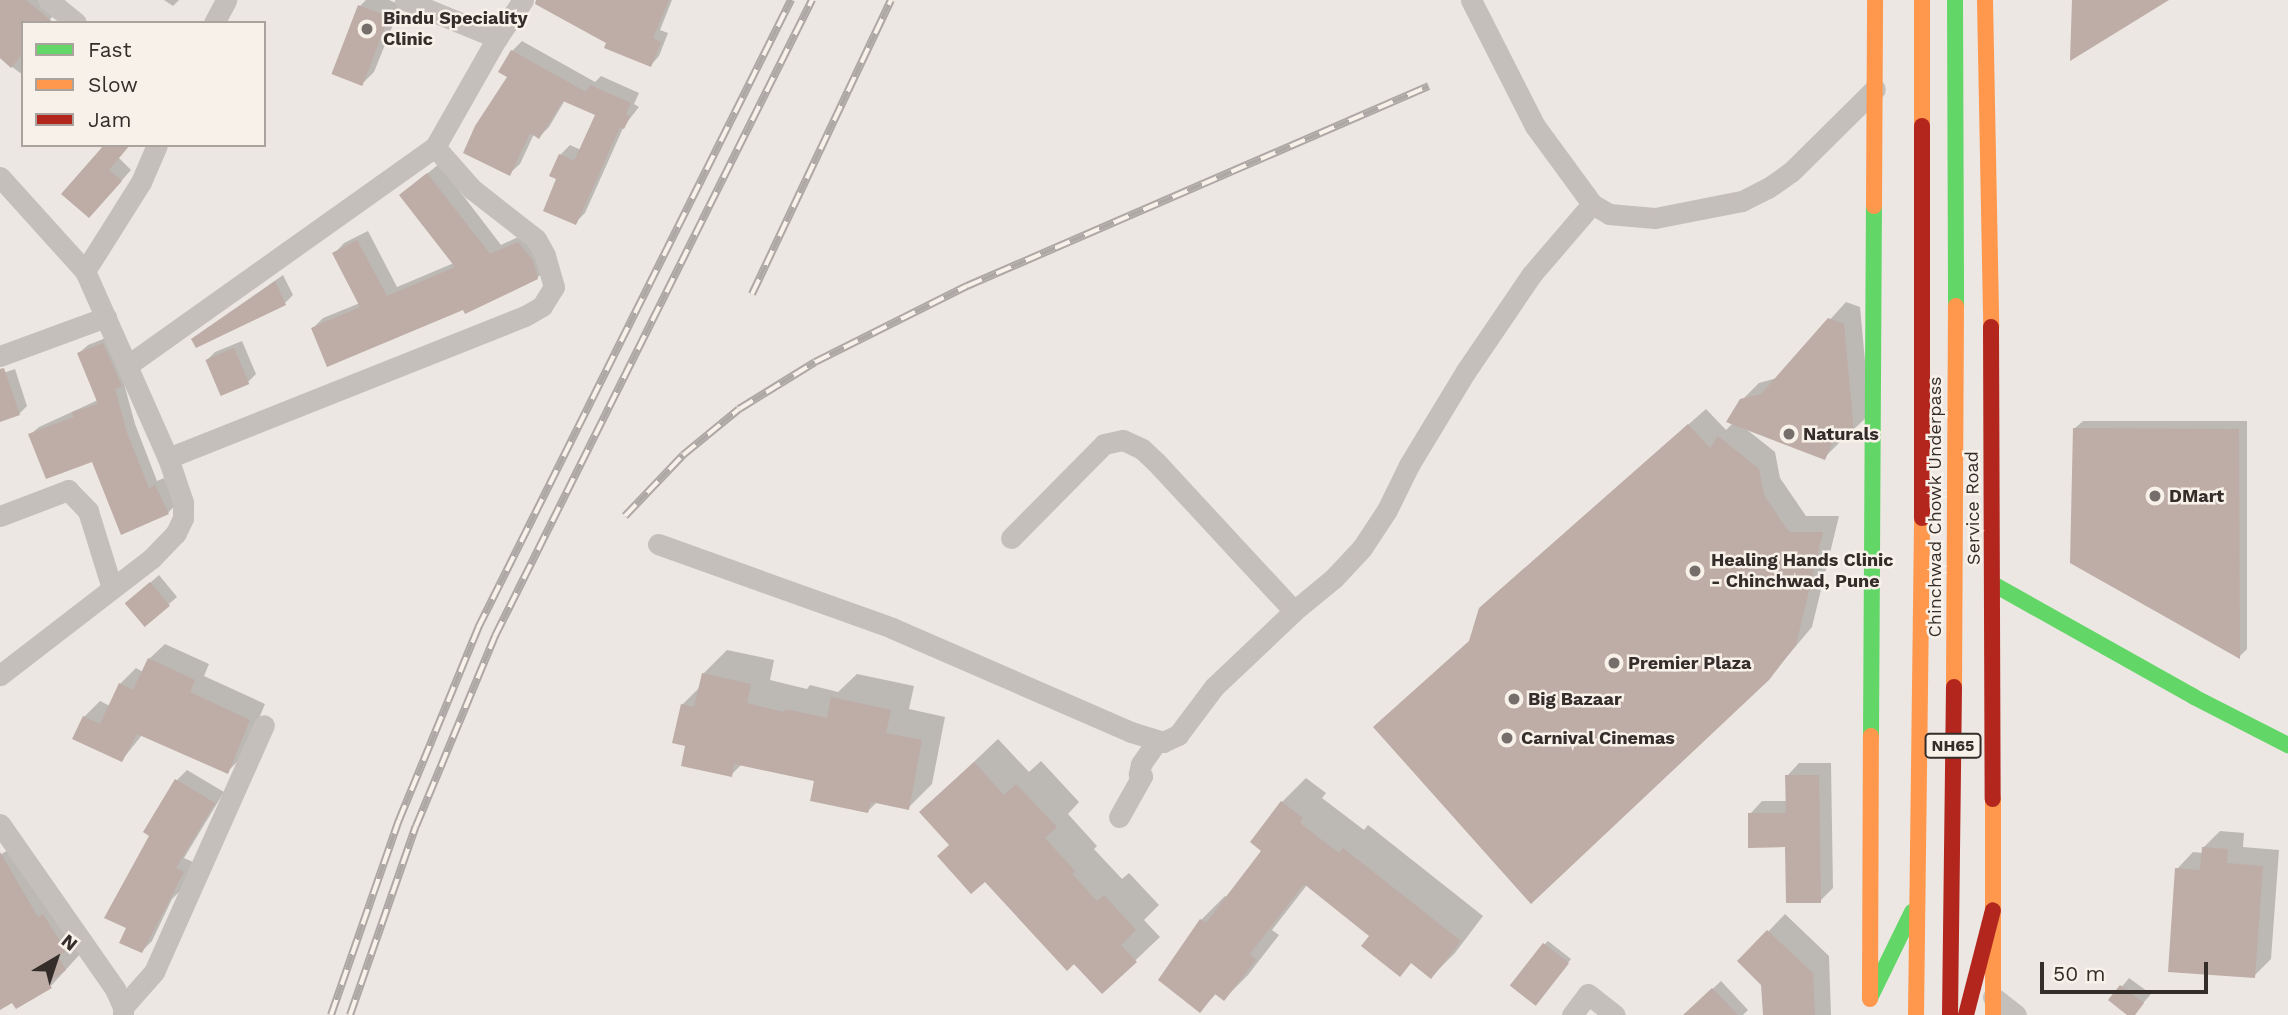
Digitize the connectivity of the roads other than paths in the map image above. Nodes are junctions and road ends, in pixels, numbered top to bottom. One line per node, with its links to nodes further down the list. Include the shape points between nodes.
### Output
1 (48, 0): 10 (street)
2 (226, 0): 11 (street)
3 (405, 0): 12 (street)
4 (523, 0): 12 (street)
5 (1471, 0): 17 (street, via 1535,126)
6 (1875, 0): 13 (main road)
7 (1922, 0): 35 (main road, Chinchwad Chowk Underpass / NH65)
8 (1955, 0): 44 (main road, Chinchwad Chowk Underpass / NH65)
9 (1985, 0): 26 (main road, Service Road)
10 (74, 21)
11 (215, 21)
12 (497, 38): 15 (street)
13 (1875, 89): 17 (street, via 1791,172 1742,201 1655,218 1609,214); 37 (main road)
14 (156, 147): 18 (street, via 141,182)
15 (435, 147): 21 (street); 22 (street, via 472,189 536,239 554,287 542,306)
16 (5, 189): 18 (street)
17 (1592, 204): 28 (street, via 1532,274 1466,371 1362,548)
18 (85, 271): 19 (street)
19 (106, 317): 20 (street); 21 (street)
20 (0, 356)
21 (128, 365): 22 (street)
22 (168, 458): 27 (street, via 183,502 183,518 176,533 152,558)
23 (0, 516): 27 (street, via 68,490 88,511)
24 (1011, 538): 28 (street, via 1104,444 1123,440 1156,462)
25 (658, 544): 31 (street, via 892,628)
26 (1993, 584): 32 (main road); 36 (main road, Service Road)
27 (112, 588): 29 (street)
28 (1294, 611): 31 (street, via 1214,687 1178,735)
29 (0, 675)
30 (264, 725): 39 (street, via 155,972)
31 (1157, 741): 33 (street, via 1141,764 1142,776)
32 (2288, 745)
33 (1119, 817)
34 (0, 824): 39 (street, via 115,989)
35 (1916, 904): 37 (main road); 43 (main road, NH65)
36 (1993, 910): 38 (main road, Service Road); 45 (main road)
37 (1870, 998): 42 (main road)
38 (1993, 1006): 46 (street)
39 (123, 1011)
40 (1572, 1015): 41 (street, via 1588,995)
41 (1615, 1015)
42 (1870, 1015)
43 (1916, 1015)
44 (1950, 1015)
45 (1966, 1015)
46 (2016, 1015)

